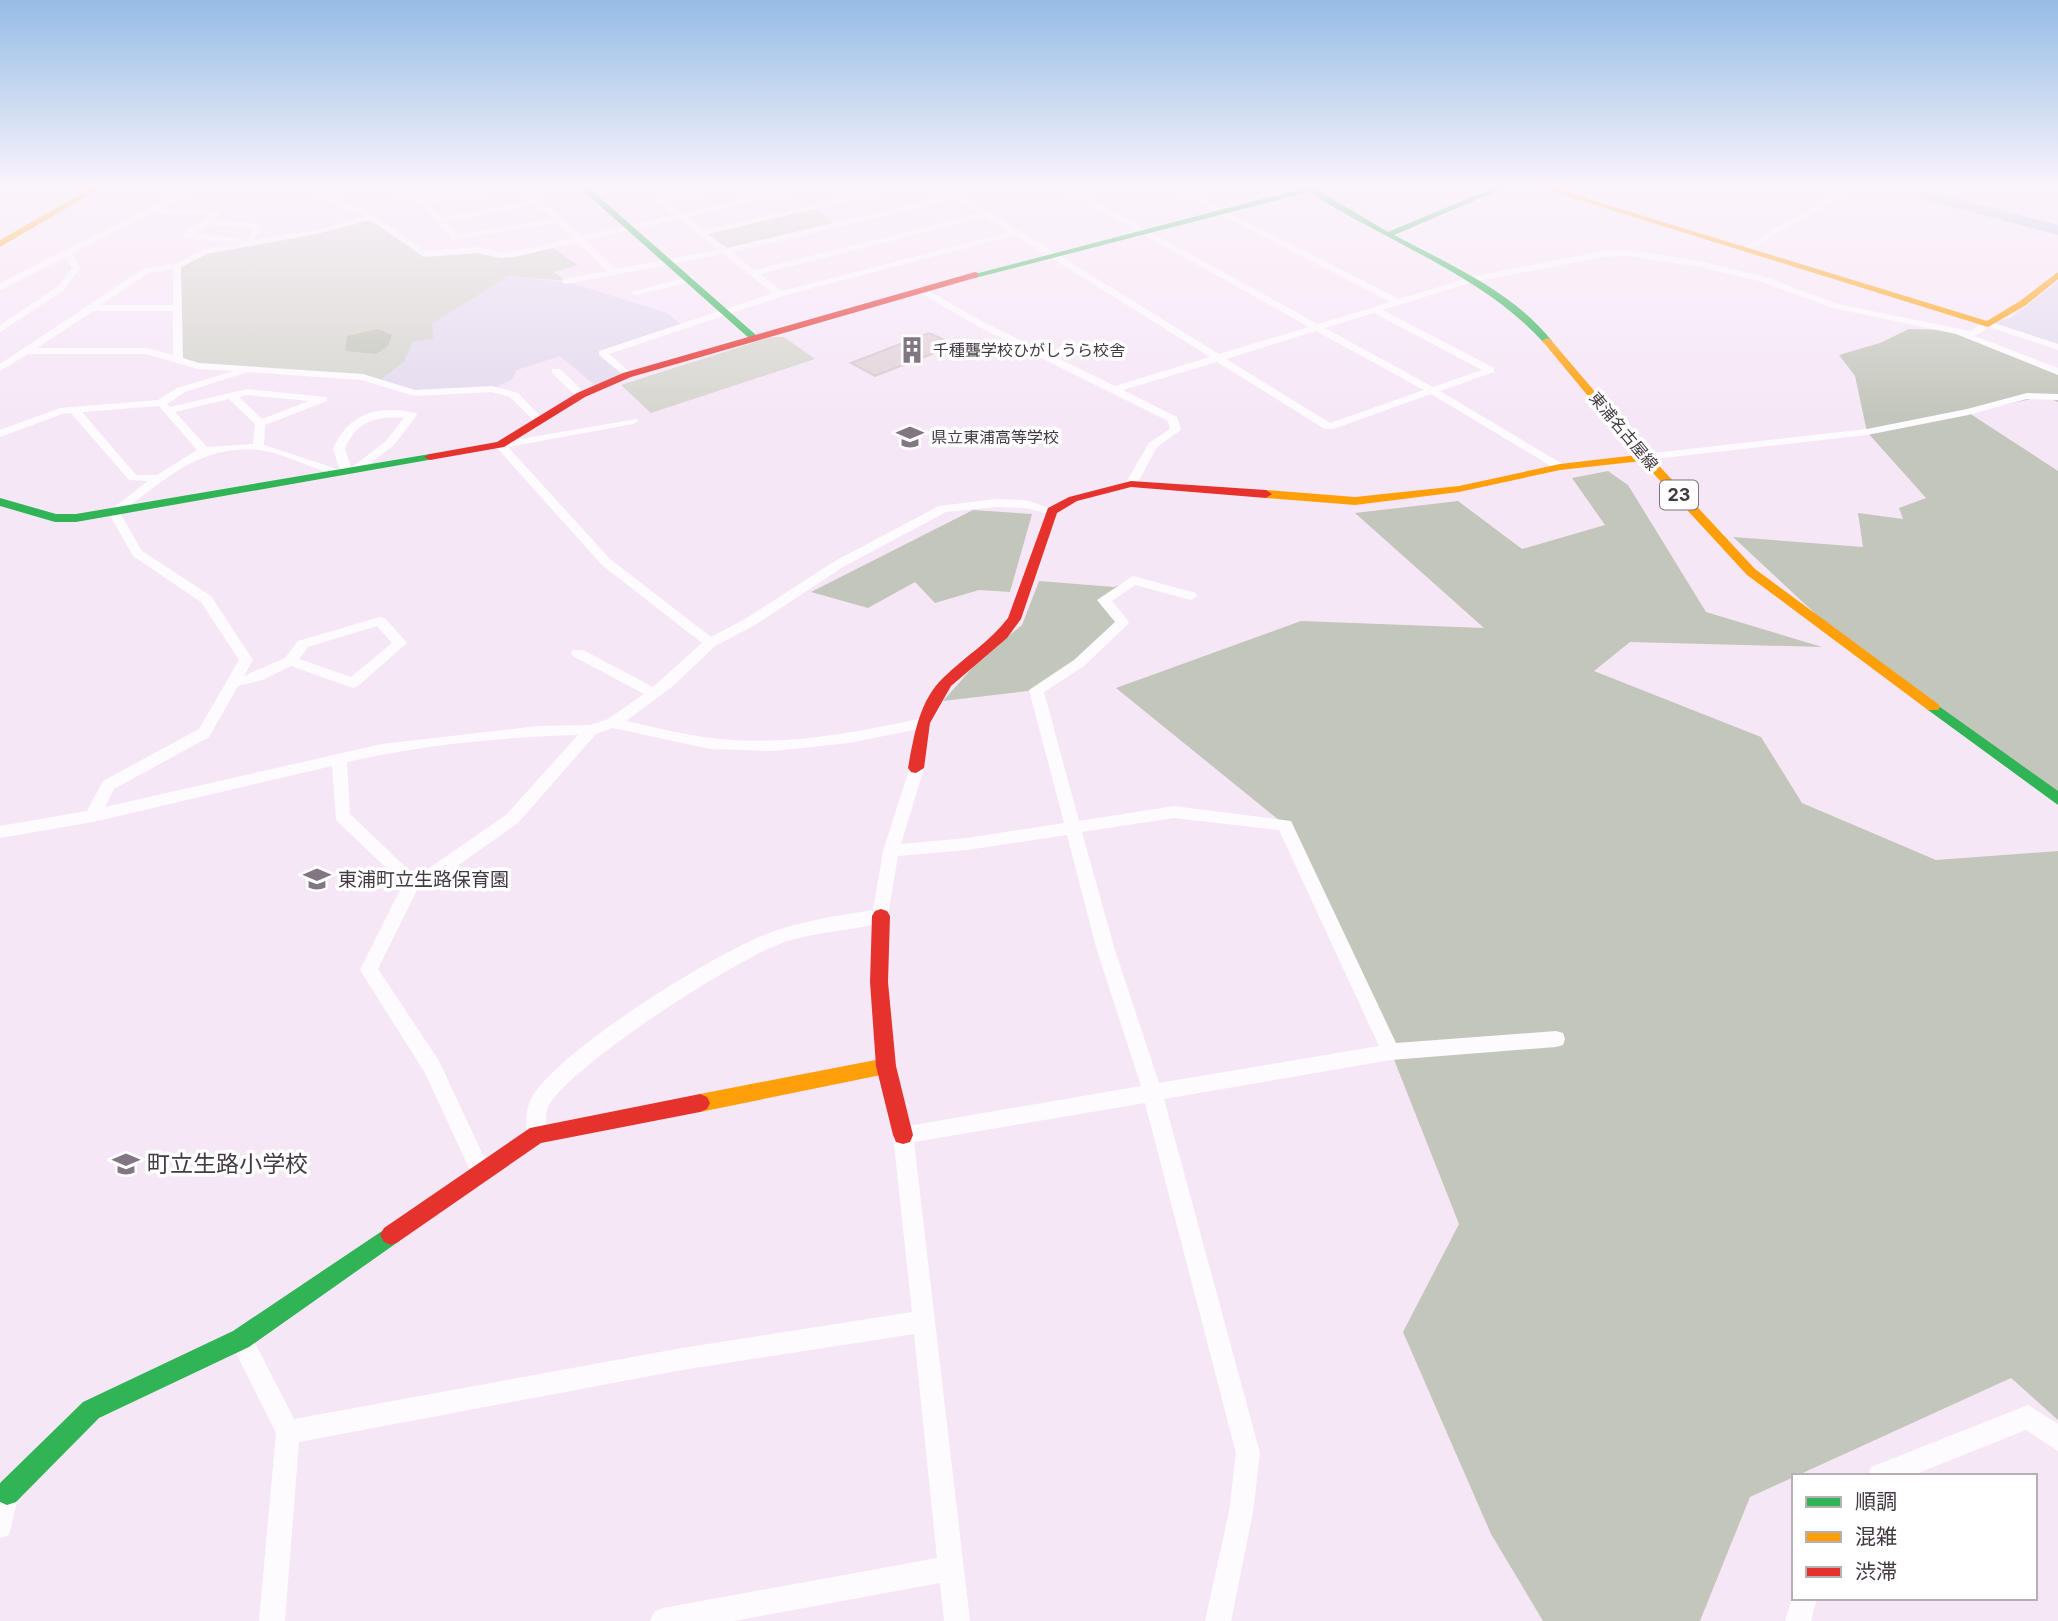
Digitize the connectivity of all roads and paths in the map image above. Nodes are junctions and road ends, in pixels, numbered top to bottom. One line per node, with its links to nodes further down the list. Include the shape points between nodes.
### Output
1 (47, 264): 25 (street)
2 (74, 264): 36 (street, via 76,268 60,289)
3 (182, 264): 18 (street)
4 (605, 264): 19 (street)
5 (663, 264): 19 (street)
6 (673, 264): 22 (main road)
7 (741, 264): 20 (street)
8 (789, 264): 20 (street)
9 (896, 264): 28 (street)
10 (1018, 264): 26 (main road)
11 (1066, 264): 41 (street)
12 (1199, 264): 35 (street)
13 (1322, 264): 29 (street)
14 (1441, 264): 23 (main road, 東浦名古屋線 / 23)
15 (1553, 264): 23 (street)
16 (1696, 264): 37 (street, via 1734,271 1836,306)
17 (1792, 264): 34 (main road)
18 (177, 266): 30 (street); 31 (street, via 146,271)
19 (615, 273): 24 (street)
20 (752, 273): 28 (street)
21 (2058, 275): 34 (main road)
22 (691, 279): 27 (street); 32 (main road)
23 (1471, 280): 29 (street); 62 (main road, 東浦名古屋線 / 23, via 1509,303 1535,326)
24 (566, 281)
25 (0, 287)
26 (919, 289): 38 (main road); 48 (street)
27 (636, 292)
28 (780, 294): 32 (street)
29 (1396, 302): 33 (street)
30 (179, 307): 31 (street); 42 (street)
31 (93, 308): 40 (street)
32 (726, 310): 38 (main road); 47 (street, via 602,353)
33 (1375, 310): 35 (street); 49 (street, via 1490,370)
34 (1988, 324): 37 (street, via 1971,334); 39 (street)
35 (1315, 328): 41 (street); 49 (street)
36 (0, 329)
37 (1949, 330): 46 (street)
38 (753, 337): 47 (main road)
39 (2058, 346)
40 (27, 351): 42 (street, via 147,351); 43 (street)
41 (1218, 357): 48 (street); 49 (street, via 1329,427)
42 (178, 362): 44 (street)
43 (0, 368)
44 (256, 369): 53 (street, via 181,390); 55 (street, via 363,377 414,393 492,389 514,396)
45 (556, 372): 51 (street)
46 (2058, 372)
47 (627, 375): 51 (main road)
48 (1114, 390): 66 (street, via 1173,419 1176,430 1153,445)
49 (1433, 391): 63 (street)
50 (231, 395): 53 (street); 57 (street); 57 (street, via 247,392 323,399)
51 (581, 396): 55 (main road)
52 (2058, 397): 62 (street, via 2026,396 1867,432)
53 (166, 407): 54 (street); 61 (street)
54 (75, 411): 58 (street, via 60,411); 65 (street, via 133,478)
55 (540, 420): 59 (main road)
56 (633, 421): 59 (street)
57 (260, 424): 60 (street)
58 (0, 434)
59 (500, 445): 64 (main road); 71 (street, via 606,562)
60 (258, 447): 61 (street); 64 (street)
61 (204, 451): 65 (street)
62 (1645, 457): 63 (main road); 81 (main road, 東浦名古屋線 / 23, via 1751,572)
63 (1560, 467): 66 (main road, via 1459,489 1355,501)
64 (346, 470): 64 (street, via 390,443 412,415 369,414 352,425 339,449); 68 (main road)
65 (163, 478): 68 (street)
66 (1130, 484): 69 (main road, via 1073,499)
67 (4, 505): 68 (main road, via 55,517)
68 (114, 512): 74 (street, via 137,554 206,599 246,660)
69 (1052, 512): 71 (street, via 1026,504 996,503 943,509 839,564); 77 (main road, via 1014,619 946,683)
70 (1191, 596): 83 (street, via 1133,580 1104,600 1122,622 1079,663 1035,690)
71 (710, 643): 75 (street)
72 (578, 653): 75 (street)
73 (290, 662): 73 (street, via 353,683 400,643 380,621 303,644); 74 (street)
74 (233, 683): 82 (street, via 204,733 108,785)
75 (652, 692): 76 (street)
76 (613, 723): 77 (street, via 724,746 865,735); 78 (street)
77 (923, 723): 80 (main road)
78 (591, 730): 79 (street, via 525,733); 86 (street, via 512,819 424,880)
79 (339, 757): 82 (street); 86 (street, via 342,816)
80 (916, 768): 85 (street)
81 (2058, 799)
82 (93, 816): 84 (street)
83 (1073, 828): 85 (street); 89 (street, via 1174,812 1284,825); 91 (street, via 1105,947)
84 (0, 832)
85 (891, 851): 87 (street)
86 (412, 883): 94 (street, via 369,970 432,1067)
87 (881, 916): 90 (main road, via 879,982); 92 (street, via 810,929 758,945 707,976 566,1071 537,1104)
88 (1556, 1039): 89 (street)
89 (1391, 1052): 91 (street)
90 (886, 1066): 92 (main road); 93 (main road)
91 (1152, 1091): 93 (street); 107 (street, via 1248,1453)
92 (537, 1135): 94 (main road)
93 (902, 1135): 95 (street)
94 (481, 1172): 96 (main road)
95 (925, 1321): 97 (street, via 682,1359); 102 (street)
96 (241, 1339): 97 (street); 100 (main road, via 91,1410)
97 (288, 1432): 104 (street)
98 (2058, 1439): 99 (street, via 2028,1418)
99 (1885, 1474)
100 (3, 1494): 101 (street)
101 (0, 1527)
102 (951, 1568): 105 (street); 106 (street)
103 (1803, 1600): 108 (street)
104 (272, 1621)
105 (663, 1621)
106 (957, 1621)
107 (1218, 1621)
108 (1798, 1621)

